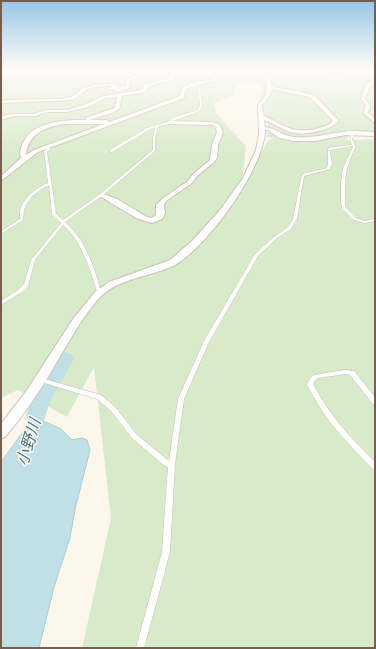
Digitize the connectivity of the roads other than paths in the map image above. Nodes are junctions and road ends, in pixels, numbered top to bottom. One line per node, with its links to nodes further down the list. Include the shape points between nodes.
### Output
1 (67, 99): 9 (street)
2 (100, 99): 11 (street, via 71,111 46,111 35,115)
3 (119, 99): 12 (street, via 117,109)
4 (179, 99): 14 (street)
5 (200, 99): 15 (lane, via 199,110)
6 (264, 99): 10 (street, via 261,102)
7 (315, 99): 10 (street, via 336,121 335,123 307,133 298,133 288,131)
8 (364, 99): 13 (street, via 368,106 365,113)
9 (1, 102)
10 (262, 117): 17 (street)
11 (1, 118)
12 (78, 121): 14 (street); 23 (street, via 57,122 31,134 22,154)
13 (375, 121)
14 (112, 122): 23 (street)
15 (169, 123): 16 (lane); 26 (street, via 208,122 217,125 220,132 212,161 195,174 190,182 164,200 160,205 161,214 152,221 134,214 112,198)
16 (157, 126): 22 (lane); 26 (lane, via 154,150)
17 (262, 128): 18 (street, via 270,129 281,137 294,139 315,139); 30 (street, via 259,152 244,182 190,248 164,266 118,282)
18 (353, 133): 19 (street); 20 (lane, via 351,139)
19 (375, 134)
20 (354, 145): 27 (lane, via 343,182 344,208 361,222); 35 (lane, via 329,149 328,169 303,175 299,204 290,228 256,255 225,308 180,399)
21 (50, 150): 25 (lane, via 45,152)
22 (111, 151)
23 (25, 158): 24 (street)
24 (1, 179)
25 (50, 184): 28 (lane, via 54,214); 29 (lane, via 40,188 27,202 22,211 22,220)
26 (101, 195): 28 (lane)
27 (375, 220)
28 (63, 222): 30 (lane, via 83,246 91,262); 31 (lane, via 33,260 26,285)
29 (1, 233)
30 (99, 292): 32 (street, via 79,318)
31 (1, 303)
32 (41, 380): 34 (street); 35 (lane, via 99,396 135,437 167,464)
33 (375, 402): 36 (lane, via 352,373 314,376 310,384 336,426)
34 (1, 433)
35 (172, 464): 37 (lane, via 166,552)
36 (375, 467)
37 (140, 648)

